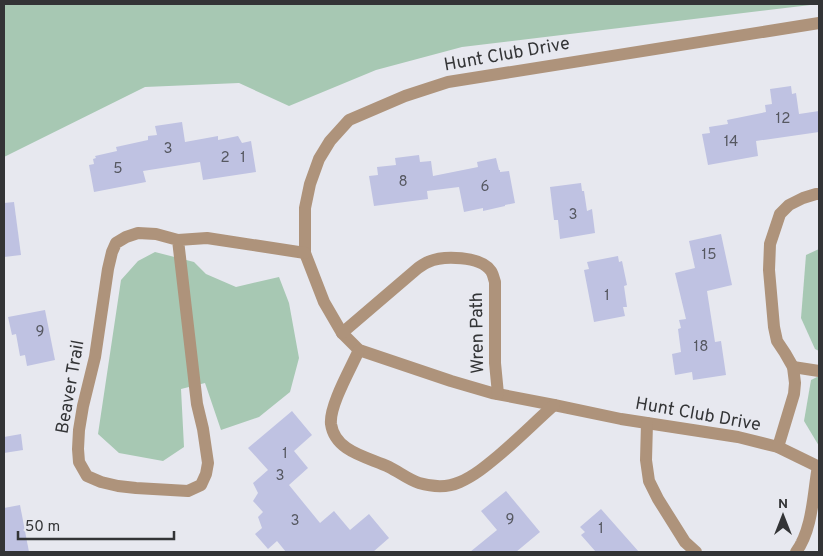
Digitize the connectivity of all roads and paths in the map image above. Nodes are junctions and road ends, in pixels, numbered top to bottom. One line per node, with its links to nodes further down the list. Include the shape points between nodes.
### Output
1 (819, 23): 4 (street, Hunt Club Drive, via 448,82 349,120 319,159 310,184 305,208)
2 (819, 194): 7 (street, via 789,205 780,214 770,244 774,327 777,341)
3 (178, 240): 3 (street, Beaver Trail, via 156,234 138,234 116,243 112,252 78,449 79,462 87,476 101,482 188,491 201,485 206,474 208,463); 4 (street, via 207,238)
4 (305, 252): 5 (street, Hunt Club Drive, via 324,302)
5 (342, 333): 6 (street, Hunt Club Drive); 9 (street, Wren Path, via 429,262 442,258 481,262 491,271 495,282)
6 (359, 350): 9 (street, Hunt Club Drive); 10 (street, via 334,403 331,424 335,436 349,451 390,467 418,483 447,486 461,482 483,469)
7 (793, 367): 8 (street); 12 (street, via 794,394)
8 (819, 371)
9 (498, 394): 10 (street, Hunt Club Drive)
10 (554, 405): 11 (street, Hunt Club Drive)
11 (647, 423): 12 (street, Hunt Club Drive, via 738,437); 14 (street, via 649,481 686,542)
12 (778, 448): 13 (street, Hunt Club Drive)
13 (818, 466): 15 (street, via 808,528)
14 (696, 552)
15 (796, 552)

